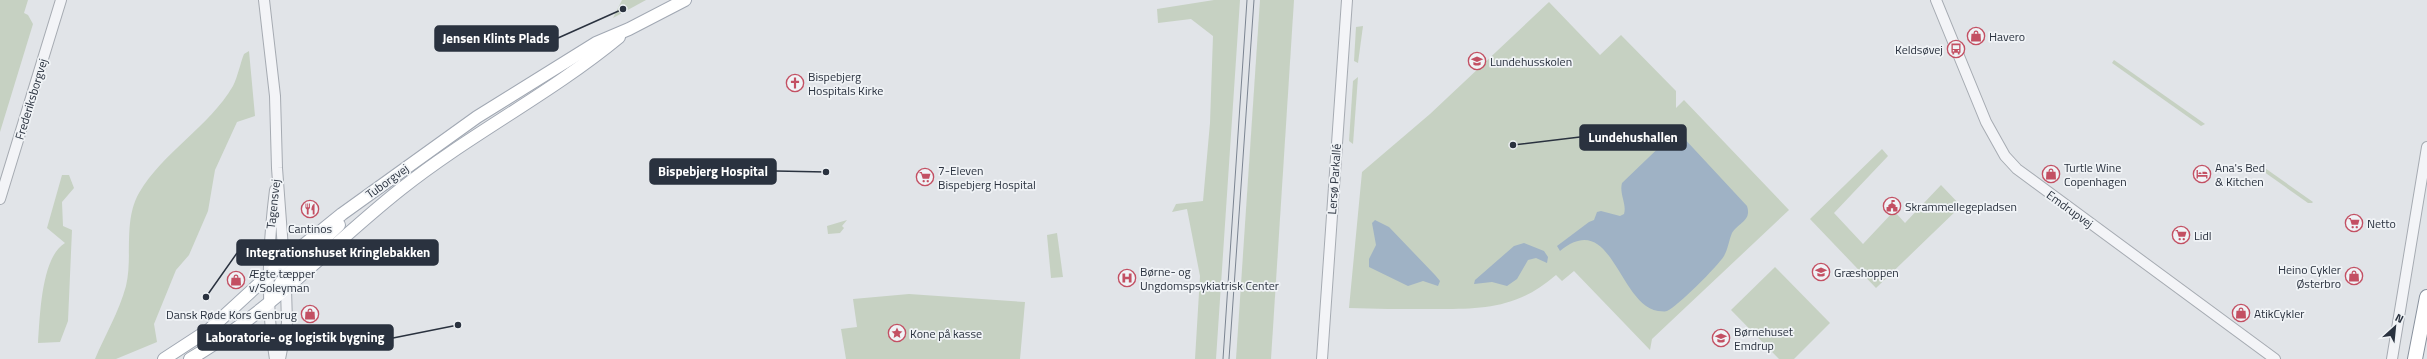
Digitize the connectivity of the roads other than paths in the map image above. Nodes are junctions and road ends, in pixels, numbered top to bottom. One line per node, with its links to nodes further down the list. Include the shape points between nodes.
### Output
1 (61, 0): 11 (street, Frederiksborgvej)
2 (264, 0): 9 (street, Tagensvej, via 276,96)
3 (685, 0): 6 (main road, Tuborgvej)
4 (1347, 0): 23 (street, Lersø Parkallé)
5 (1936, 0): 24 (street, Emdrupvej, via 1995,141 2017,169)
6 (629, 29): 10 (main road, Tuborgvej, via 596,43 559,64 478,117); 16 (main road, Tuborgvej, via 575,72 411,181)
7 (2427, 147): 12 (street)
8 (2427, 165): 12 (street)
9 (277, 168): 13 (street, Tagensvej); 14 (street, Tagensvej, via 270,226)
10 (378, 188): 13 (main road, Tuborgvej); 15 (main road)
11 (0, 199)
12 (2415, 221): 25 (street)
13 (284, 261): 14 (main road, Tuborgvej); 15 (street, Tagensvej)
14 (270, 275): 18 (street, Tagensvej); 19 (main road, Tuborgvej, via 210,328)
15 (285, 277): 16 (street, Tagensvej); 18 (main road)
16 (286, 289): 18 (main road, Tuborgvej); 22 (street, Tagensvej, via 287,323)
17 (2427, 297): 26 (highway)
18 (270, 302): 20 (main road, Tuborgvej, via 216,344); 21 (street, Tagensvej, via 269,324)
19 (164, 359)
20 (190, 359)
21 (275, 359)
22 (280, 359)
23 (1322, 359)
24 (2276, 359)
25 (2392, 359)
26 (2415, 359)

